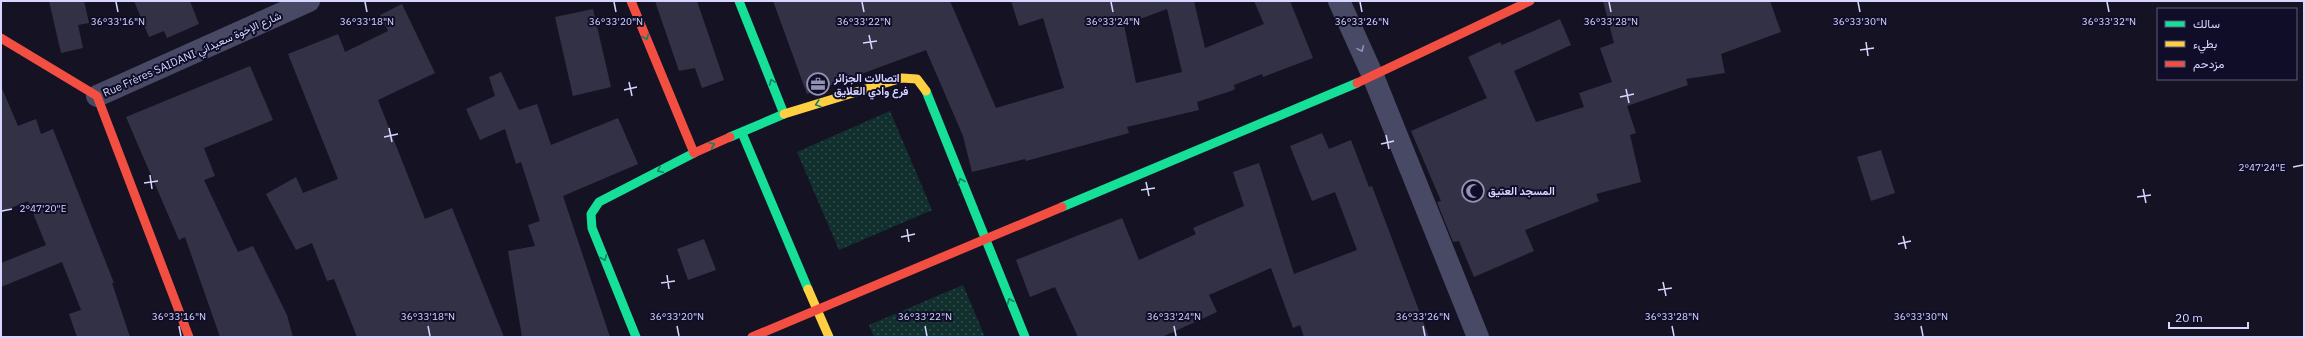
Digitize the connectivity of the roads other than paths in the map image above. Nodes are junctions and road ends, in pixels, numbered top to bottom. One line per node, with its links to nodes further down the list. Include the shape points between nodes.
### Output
1 (309, 1): 8 (street, Rue Frères SAIDANI شارع الإخوة سعيداني)
2 (632, 1): 11 (main road, one-way to 11)
3 (739, 1): 9 (main road, one-way to 3)
4 (1340, 1): 7 (street, one-way to 7)
5 (1530, 1): 7 (main road)
6 (1, 38): 8 (main road)
7 (1373, 76): 12 (main road); 19 (street)
8 (97, 96): 14 (main road)
9 (784, 114): 10 (main road); 12 (main road, one-way to 9, via 917,79 902,78)
10 (742, 133): 11 (main road, one-way to 10); 13 (main road)
11 (694, 153): 15 (main road, one-way to 15, via 598,202 591,214 592,228)
12 (985, 240): 13 (main road); 18 (main road, one-way to 12)
13 (817, 310): 16 (main road); 17 (main road)
14 (189, 337)
15 (636, 337)
16 (752, 337)
17 (829, 337)
18 (1025, 337)
19 (1478, 337)

